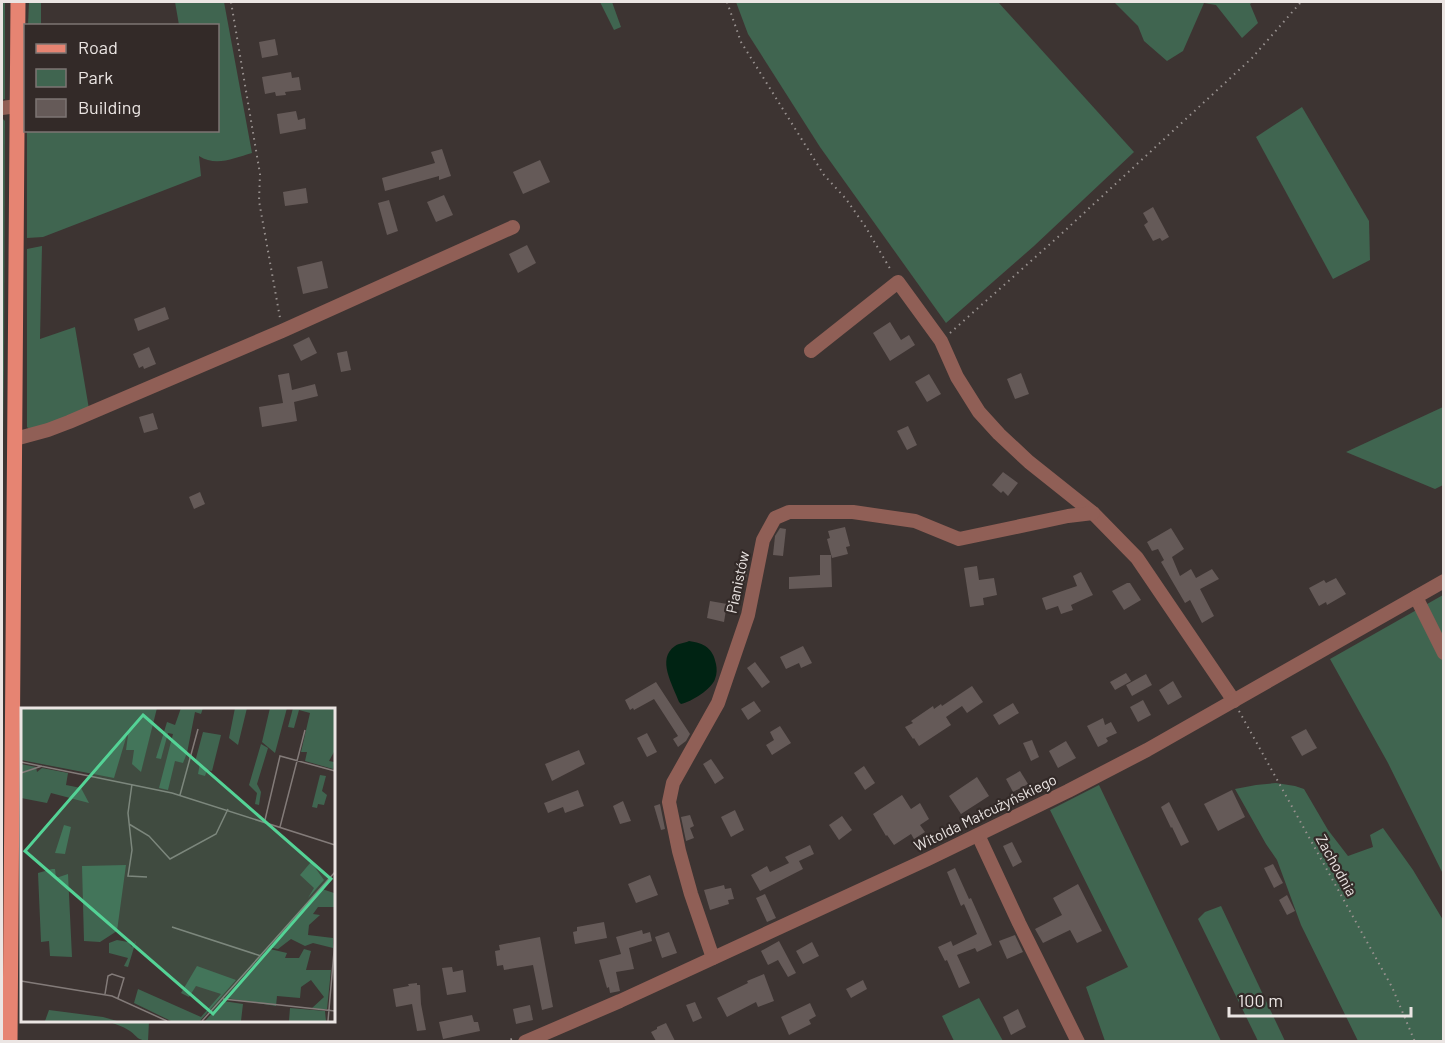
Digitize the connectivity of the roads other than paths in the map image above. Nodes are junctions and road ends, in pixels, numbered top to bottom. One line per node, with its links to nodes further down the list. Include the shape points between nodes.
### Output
1 (18, 2): 2 (main road)
2 (9, 107): 5 (main road)
3 (513, 227): 5 (street, via 69,422)
4 (811, 351): 6 (street, via 898,282 941,341 979,412 1029,462)
5 (15, 439): 13 (main road, via 11,877)
6 (1093, 513): 10 (street, via 1137,558); 12 (street, Pianistów, via 958,539 915,520 853,512 789,512 775,518 763,540 748,615 718,703 673,783 669,802 691,894)
7 (1443, 581): 8 (street, Witolda Małcużyńskiego)
8 (1416, 597): 9 (street); 10 (street, Witolda Małcużyńskiego)
9 (1443, 653)
10 (1234, 701): 11 (street, Witolda Małcużyńskiego, via 1147,750)
11 (978, 835): 12 (street, Witolda Małcużyńskiego); 16 (street)
12 (713, 958): 14 (street, Witolda Małcużyńskiego, via 620,1001)
13 (6, 974): 15 (main road)
14 (524, 1038)
15 (10, 1041)
16 (1078, 1041)

